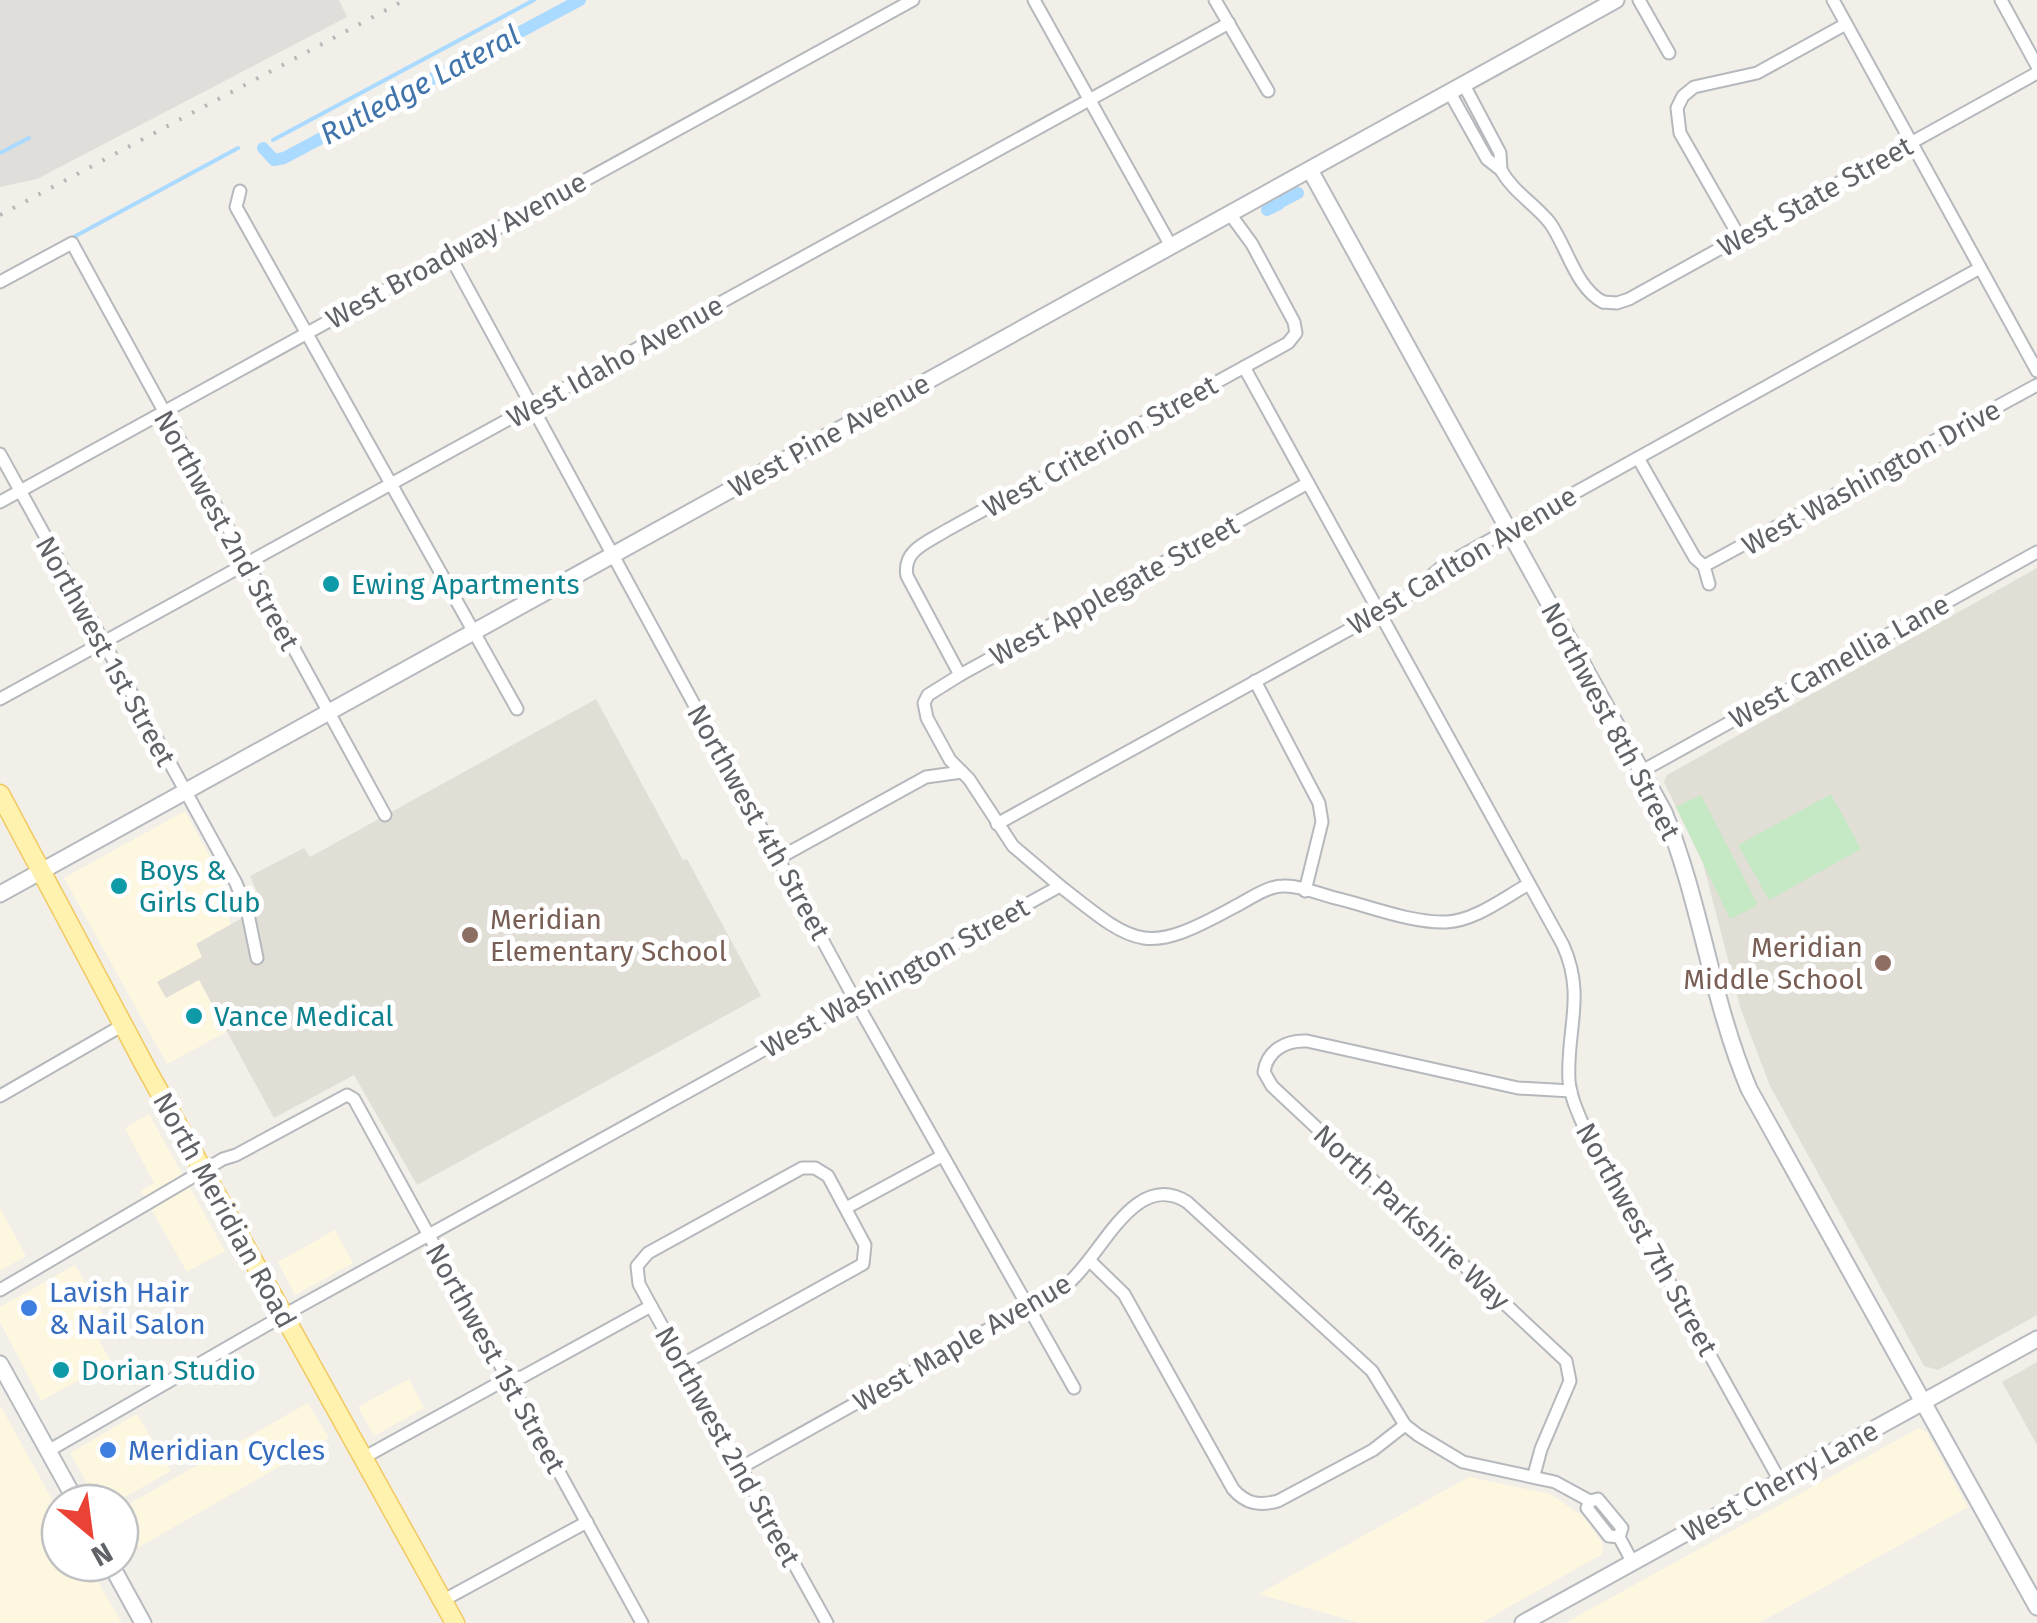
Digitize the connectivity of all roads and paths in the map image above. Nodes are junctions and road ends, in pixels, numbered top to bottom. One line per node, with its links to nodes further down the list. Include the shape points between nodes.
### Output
1 (914, 0): 21 (street, West Broadway Avenue)
2 (1034, 0): 14 (street)
3 (1216, 0): 8 (street)
4 (1616, 0): 12 (street, West Pine Avenue)
5 (1639, 0): 10 (street)
6 (1833, 0): 9 (street)
7 (2001, 0): 11 (street)
8 (1229, 23): 13 (street); 14 (street, West Idaho Avenue)
9 (1846, 24): 15 (street); 19 (street, via 1744,78 1694,87 1677,108 1680,134)
10 (1668, 54)
11 (2037, 70): 15 (street, West State Street)
12 (1457, 89): 16 (street, West Pine Avenue); 24 (street, via 1500,153 1508,182 1546,219 1588,291)
13 (1268, 91)
14 (1089, 100): 20 (street); 30 (street, West Idaho Avenue)
15 (1911, 143): 19 (street, West State Street); 22 (street)
16 (1310, 170): 18 (street, West Pine Avenue); 38 (street, Northwest 8th Street)
17 (240, 191): 26 (street, via 236,207)
18 (1230, 214): 20 (street, West Pine Avenue); 27 (street, West Criterion Street, via 1296,333)
19 (1740, 238): 24 (street, West State Street, via 1630,300)
20 (1171, 246): 40 (street, West Pine Avenue)
21 (449, 254): 26 (street, West Broadway Avenue); 30 (street, Northwest 4th Street)
22 (1980, 268): 28 (street); 33 (street, West Carlton Avenue)
23 (0, 282): 31 (street, Northwest 2nd Street, via 72,243)
24 (1603, 302): 25 (street)
25 (1595, 314)
26 (306, 333): 31 (street, West Broadway Avenue); 35 (street)
27 (1244, 367): 34 (street, Northwest 7th Street); 47 (street, West Criterion Street, via 916,548 906,561 908,576)
28 (2037, 371)
29 (2037, 385): 42 (street, West Washington Drive)
30 (533, 407): 35 (street, West Idaho Avenue); 40 (street, Northwest 4th Street)
31 (162, 412): 36 (street, West Broadway Avenue); 41 (street, Northwest 2nd Street)
32 (0, 454): 36 (street, Northwest 1st Street)
33 (1638, 458): 38 (street, West Carlton Avenue); 42 (street)
34 (1308, 483): 44 (street, Northwest 7th Street); 47 (street, West Applegate Street)
35 (390, 486): 41 (street, West Idaho Avenue); 45 (street)
36 (20, 491): 37 (street, West Broadway Avenue); 46 (street, Northwest 1st Street)
37 (0, 502)
38 (1508, 530): 44 (street, West Carlton Avenue); 52 (street, Northwest 8th Street)
39 (2037, 552): 52 (street, West Camellia Lane)
40 (614, 554): 45 (street, West Pine Avenue); 58 (street, Northwest 4th Street)
41 (246, 565): 46 (street, West Idaho Avenue); 51 (street, Northwest 2nd Street)
42 (1704, 566): 43 (street)
43 (1708, 584)
44 (1380, 612): 48 (street, West Carlton Avenue); 60 (street, Northwest 7th Street)
45 (473, 632): 50 (street); 51 (street, West Pine Avenue)
46 (101, 642): 49 (street, West Idaho Avenue); 54 (street, Northwest 1st Street)
47 (960, 674): 53 (street, West Applegate Street, via 924,703)
48 (1255, 681): 57 (street, West Carlton Avenue); 62 (street, via 1319,802 1322,822)
49 (0, 699)
50 (517, 709)
51 (327, 712): 54 (street, West Pine Avenue); 56 (street, Northwest 2nd Street)
52 (1642, 771): 83 (street, Northwest 8th Street, via 1681,856 1724,1023 1748,1088)
53 (962, 772): 57 (street); 58 (street, via 926,778)
54 (183, 791): 59 (street, West Pine Avenue); 64 (street, Northwest 1st Street, via 236,883)
55 (0, 794): 59 (main road, North Meridian Road)
56 (385, 815)
57 (997, 824): 61 (street)
58 (780, 858): 65 (street, Northwest 4th Street)
59 (41, 871): 63 (street, West Pine Avenue); 66 (main road, North Meridian Road)
60 (1529, 884): 62 (street, West Washington Street, via 1449,922); 67 (street, Northwest 7th Street, via 1571,963)
61 (1060, 886): 62 (street, West Washington Street, via 1107,923 1145,939 1176,937 1283,886); 65 (street, West Washington Street)
62 (1305, 891)
63 (0, 894)
64 (257, 958)
65 (855, 1000): 69 (street, Northwest 4th Street); 72 (street, West Washington Street)
66 (123, 1025): 68 (street); 70 (main road, North Meridian Road)
67 (1571, 1091): 88 (street, North Parkshire Way, via 1518,1088 1306,1041 1274,1052 1264,1072 1570,1367); 89 (street, Northwest 7th Street, via 1587,1134)
68 (0, 1096)
69 (942, 1156): 71 (street); 76 (street, Northwest 4th Street)
70 (205, 1172): 72 (street, Northwest 1st Street, via 347,1096); 74 (street); 77 (main road, North Meridian Road)
71 (846, 1208): 75 (street, Northwest 2nd Street, via 828,1176 802,1168 648,1252 637,1266); 80 (street, via 866,1244 862,1264)
72 (429, 1235): 77 (street, West Washington Street); 81 (street, Northwest 1st Street)
73 (1091, 1262): 76 (street, West Maple Avenue); 84 (street, West Maple Avenue, via 1150,1194 1187,1202 1372,1371); 84 (street, via 1124,1294 1233,1488 1250,1503 1278,1501)
74 (0, 1290)
75 (651, 1306): 80 (street, Northwest 2nd Street); 81 (street, via 522,1377)
76 (1029, 1309): 82 (street, Northwest 4th Street); 87 (street, West Maple Avenue)
77 (284, 1315): 85 (street, West Washington Street); 86 (main road, North Meridian Road)
78 (2037, 1339): 83 (street, West Cherry Lane)
79 (0, 1364): 85 (street)
80 (683, 1364): 87 (street, Northwest 2nd Street)
81 (508, 1378): 86 (street); 91 (street, Northwest 1st Street)
82 (1074, 1388)
83 (1923, 1402): 89 (street, West Cherry Lane); 95 (street, Northwest 8th Street)
84 (1406, 1425): 88 (street, via 1463,1462)
85 (48, 1451): 90 (street)
86 (363, 1458): 94 (main road, North Meridian Road)
87 (740, 1468): 99 (street, Northwest 2nd Street)
88 (1534, 1476): 92 (street, via 1590,1501 1598,1498 1622,1528 1619,1537)
89 (1780, 1482): 92 (street, West Cherry Lane)
90 (66, 1483)
91 (587, 1522): 94 (street); 98 (street, Northwest 1st Street)
92 (1633, 1563): 100 (street, West Cherry Lane)
93 (121, 1583): 96 (street)
94 (442, 1601): 97 (main road, North Meridian Road)
95 (2037, 1606)
96 (143, 1623)
97 (455, 1623)
98 (642, 1623)
99 (827, 1623)
100 (1523, 1623)

